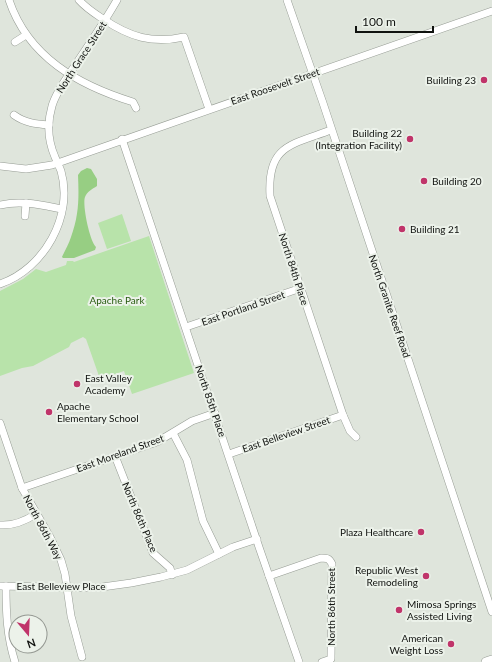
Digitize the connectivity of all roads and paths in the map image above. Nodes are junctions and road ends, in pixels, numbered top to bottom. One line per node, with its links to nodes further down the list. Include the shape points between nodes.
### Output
1 (9, 0): 7 (street)
2 (79, 0): 6 (street)
3 (117, 0): 6 (street, North Grace Street)
4 (287, 0): 10 (street, North Granite Reef Road)
5 (492, 11): 10 (street, East Roosevelt Street)
6 (104, 20): 9 (street, North Grace Street); 12 (street, via 120,30 140,37 162,40 184,37)
7 (26, 35): 8 (street); 9 (street, via 47,58)
8 (15, 42)
9 (69, 74): 11 (street, via 96,90 133,102); 14 (street, North Grace Street, via 54,99)
10 (312, 74): 12 (street, East Roosevelt Street); 15 (street, North Granite Reef Road)
11 (136, 108)
12 (210, 109): 16 (street, East Roosevelt Street)
13 (14, 115): 14 (street, via 29,123)
14 (49, 124): 17 (street, North Grace Street, via 51,144)
15 (331, 130): 24 (street, North 84th Place, via 284,150 276,157 271,168 270,196); 42 (street, North Granite Reef Road)
16 (122, 139): 17 (street, East Roosevelt Street); 25 (street, North 85th Place)
17 (57, 163): 18 (street, East Roosevelt Street, via 26,169); 21 (street, North Grace Street, via 63,185)
18 (0, 166)
19 (26, 203): 20 (street); 21 (street); 22 (street)
20 (0, 205)
21 (62, 209): 23 (street, North Grace Street, via 58,227 38,258 20,274)
22 (25, 216)
23 (0, 284)
24 (301, 288): 25 (street, East Portland Street); 27 (street, North 84th Place)
25 (186, 327): 26 (street, North 85th Place)
26 (215, 413): 29 (street, East Moreland Street, via 192,421); 31 (street, North 85th Place)
27 (344, 415): 30 (street, North 84th Place, via 350,431); 31 (street, East Belleview Street)
28 (0, 423): 33 (street, North 86th Way)
29 (173, 433): 32 (street, East Moreland Street, via 157,442); 37 (street, via 187,460 203,521)
30 (356, 437)
31 (229, 454): 36 (street, North 85th Place)
32 (115, 456): 33 (street, East Moreland Street); 38 (street, North 86th Place, via 153,552 170,568)
33 (22, 488): 34 (street, North 86th Way)
34 (36, 514): 35 (street, via 22,522); 41 (street, North 86th Way, via 61,560)
35 (0, 525)
36 (257, 539): 37 (street, East Belleview Place); 39 (street, North 85th Place)
37 (219, 554): 38 (street, East Belleview Place)
38 (172, 575): 41 (street, East Belleview Place, via 106,587)
39 (269, 576): 46 (street, North 85th Place); 47 (street, North 86th Street, via 321,558 330,560 332,659)
40 (3, 586): 41 (street, East Belleview Place); 45 (street, via 8,636)
41 (67, 588): 43 (street, North 86th Way)
42 (492, 612)
43 (82, 657)
44 (492, 660): 48 (main road)
45 (15, 662)
46 (299, 662)
47 (322, 662)
48 (486, 662)

